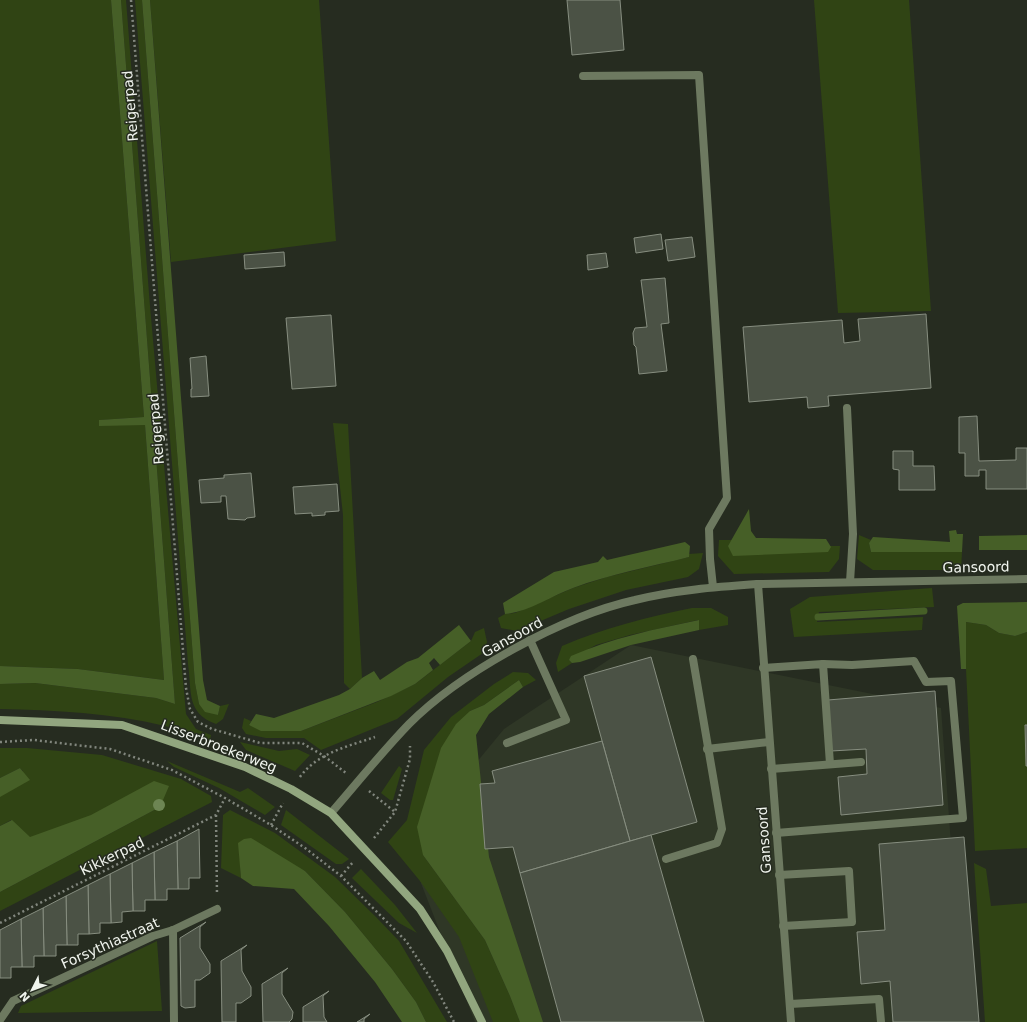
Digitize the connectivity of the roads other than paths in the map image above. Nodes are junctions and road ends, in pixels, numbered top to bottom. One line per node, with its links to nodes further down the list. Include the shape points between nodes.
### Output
1 (583, 76): 6 (street, via 699,75 728,498 709,529)
2 (847, 408): 4 (street, via 853,534)
3 (1027, 579): 4 (street, Gansoord)
4 (850, 582): 5 (street, Gansoord)
5 (758, 584): 6 (street, Gansoord); 10 (street, Gansoord)
6 (713, 587): 7 (street, Gansoord, via 635,599 613,605)
7 (530, 640): 13 (street, via 566,720); 18 (street, Gansoord, via 462,682 410,724)
8 (693, 660): 14 (street)
9 (822, 664): 10 (street); 16 (street); 19 (street, via 914,661 926,682 951,681 963,818)
10 (763, 668): 12 (street, Gansoord)
11 (0, 720): 18 (main road, Lisserbroekerweg, via 122,725 244,767 291,789)
12 (769, 742): 14 (street); 17 (street, Gansoord)
13 (508, 743)
14 (707, 749): 20 (street, via 722,829 717,843)
15 (861, 762): 16 (street)
16 (830, 764): 17 (street)
17 (771, 769): 19 (street, Gansoord)
18 (332, 813): 28 (main road, Lisserbroekerweg, via 420,909 446,951)
19 (776, 833): 21 (street, Gansoord)
20 (666, 859)
21 (780, 875): 23 (street, Gansoord); 23 (street, via 849,871 852,922)
22 (217, 909): 24 (street, Forsythiastraat)
23 (783, 926): 25 (street, Gansoord)
24 (173, 930): 26 (street, Forsythiastraat, via 153,936 14,1001); 27 (street, Forsythiastraat)
25 (790, 1004): 29 (street, Gansoord); 30 (street, via 880,999)
26 (0, 1020)
27 (174, 1022)
28 (482, 1022)
29 (791, 1022)
30 (881, 1022)

